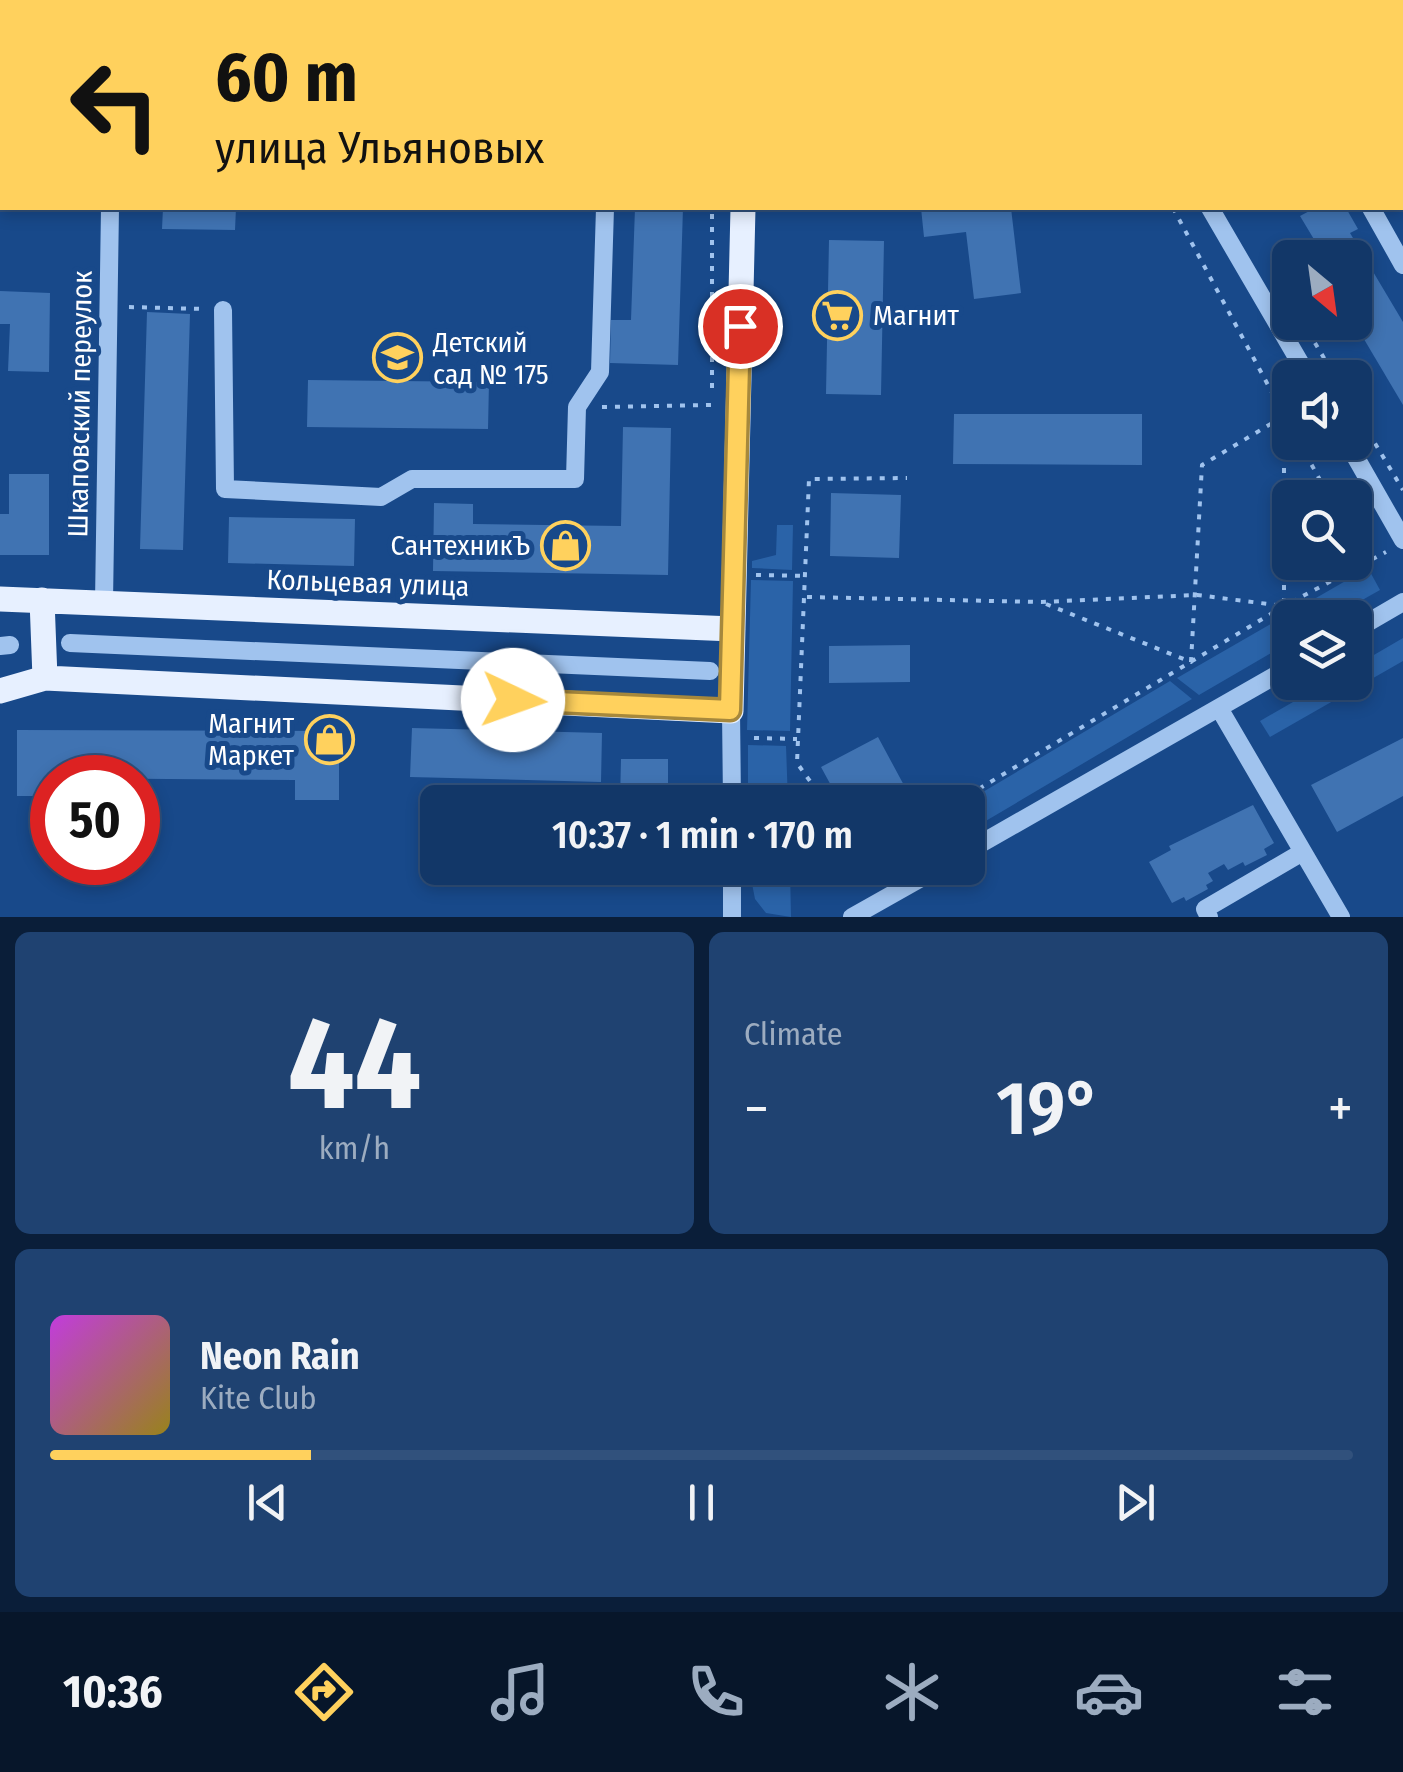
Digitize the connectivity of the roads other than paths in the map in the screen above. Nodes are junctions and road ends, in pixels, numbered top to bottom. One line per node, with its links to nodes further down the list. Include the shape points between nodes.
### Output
1 (110, 210): 13 (street, Шкаповский переулок)
2 (605, 210): 7 (street, via 600,372 577,407 575,479 412,479 381,498 225,488)
3 (743, 210): 16 (main road)
4 (1216, 210): 8 (street)
5 (1371, 210): 6 (street)
6 (1403, 265)
7 (223, 310)
8 (1299, 360)
9 (1356, 460): 10 (street)
10 (1403, 540)
11 (0, 600): 12 (main road, Кольцевая улица)
12 (42, 600): 13 (main road, Кольцевая улица); 20 (main road)
13 (104, 602): 16 (main road, Кольцевая улица)
14 (1403, 602): 15 (street)
15 (1372, 620)
16 (733, 628): 23 (main road)
17 (70, 642): 18 (street)
18 (710, 671)
19 (1272, 677): 22 (street)
20 (45, 678): 21 (main road); 23 (main road)
21 (0, 691)
22 (1219, 708): 25 (street); 26 (street)
23 (730, 710): 24 (street)
24 (732, 785)
25 (985, 841)
26 (1302, 853): 31 (street, via 1205,909); 32 (street)
27 (732, 885): 29 (street)
28 (909, 885): 30 (street)
29 (732, 917)
30 (852, 917)
31 (1210, 917)
32 (1341, 917)

